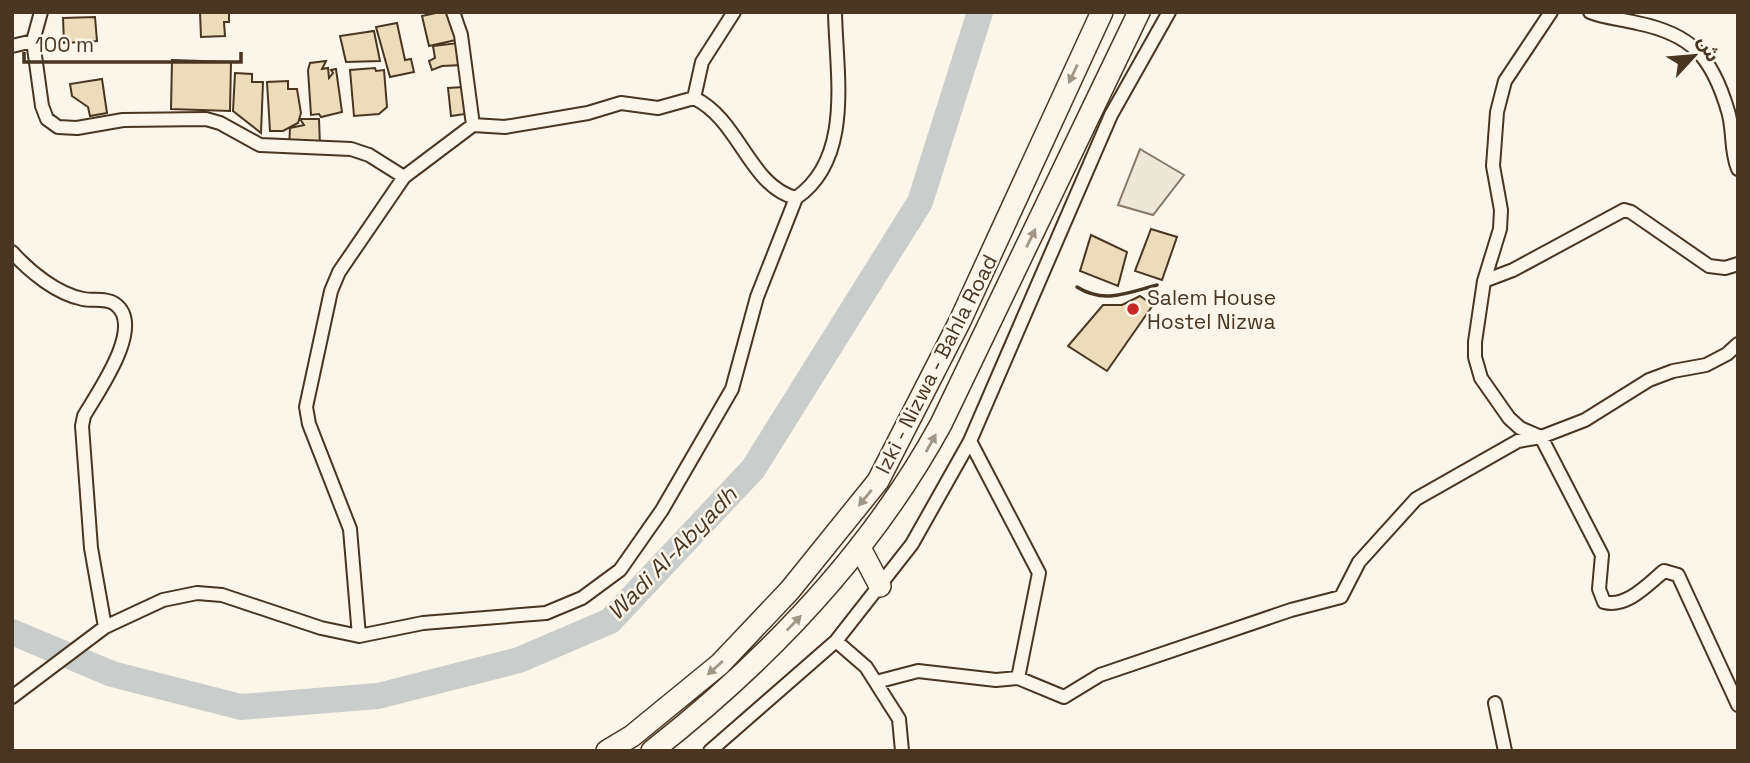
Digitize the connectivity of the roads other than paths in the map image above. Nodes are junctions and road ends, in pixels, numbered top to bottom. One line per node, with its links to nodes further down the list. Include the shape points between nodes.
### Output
1 (41, 12): 11 (street)
2 (453, 12): 14 (street, via 461,35)
3 (734, 12): 13 (street, via 702,62)
4 (835, 12): 17 (street, via 837,106 832,149 821,175)
5 (1102, 12): 34 (main road, Izki - Nizwa - Bahla Road, one-way to 34, via 960,321 878,481 790,590 720,664)
6 (1141, 12): 24 (main road, Izki - Nizwa - Bahla Road, one-way to 6, via 942,425)
7 (1169, 12): 23 (street, via 1111,115)
8 (1551, 12): 20 (street, via 1505,81 1497,112 1493,166 1500,229)
9 (1590, 12): 10 (street)
10 (1639, 17): 15 (street, via 1686,38 1699,52 1719,85 1729,114)
11 (33, 41): 12 (street); 16 (street, via 42,106 47,119 58,127 206,119 274,148 351,149)
12 (12, 46)
13 (694, 98): 14 (street, via 658,108 621,103 505,127); 17 (street, via 728,125 780,194)
14 (473, 124): 16 (street)
15 (1738, 169)
16 (404, 177): 27 (street, via 331,291 306,407 350,529)
17 (796, 198): 27 (street, via 757,297 732,389 662,510 620,570 582,598 546,613 423,623)
18 (12, 252): 26 (street, via 38,276 68,294 111,302 123,317 124,344 82,426 91,548)
19 (1738, 264): 20 (street, via 1709,266 1624,210)
20 (1484, 281): 22 (street, via 1475,342 1481,378 1509,418)
21 (1738, 344): 22 (street, via 1706,365 1649,380 1598,414)
22 (1541, 437): 29 (street, via 1518,441 1416,499 1359,562 1341,597 1100,675 1065,697); 33 (street, via 1602,555 1600,597 1612,604 1634,595 1664,571 1678,575)
23 (970, 441): 25 (street, via 912,544); 29 (street, via 1039,573)
24 (860, 548): 25 (main road); 35 (main road, Izki - Nizwa - Bahla Road, one-way to 24, via 746,673)
25 (880, 586): 28 (street)
26 (105, 627): 27 (street, via 163,600 197,593 222,595); 31 (street)
27 (359, 636)
28 (836, 641): 30 (street); 36 (street)
29 (1018, 678): 30 (street, via 996,680 918,671)
30 (876, 682): 37 (street, via 899,719)
31 (12, 697)
32 (1495, 703): 38 (street)
33 (1738, 705)
34 (607, 751)
35 (652, 751)
36 (710, 751)
37 (902, 751)
38 (1505, 751)

